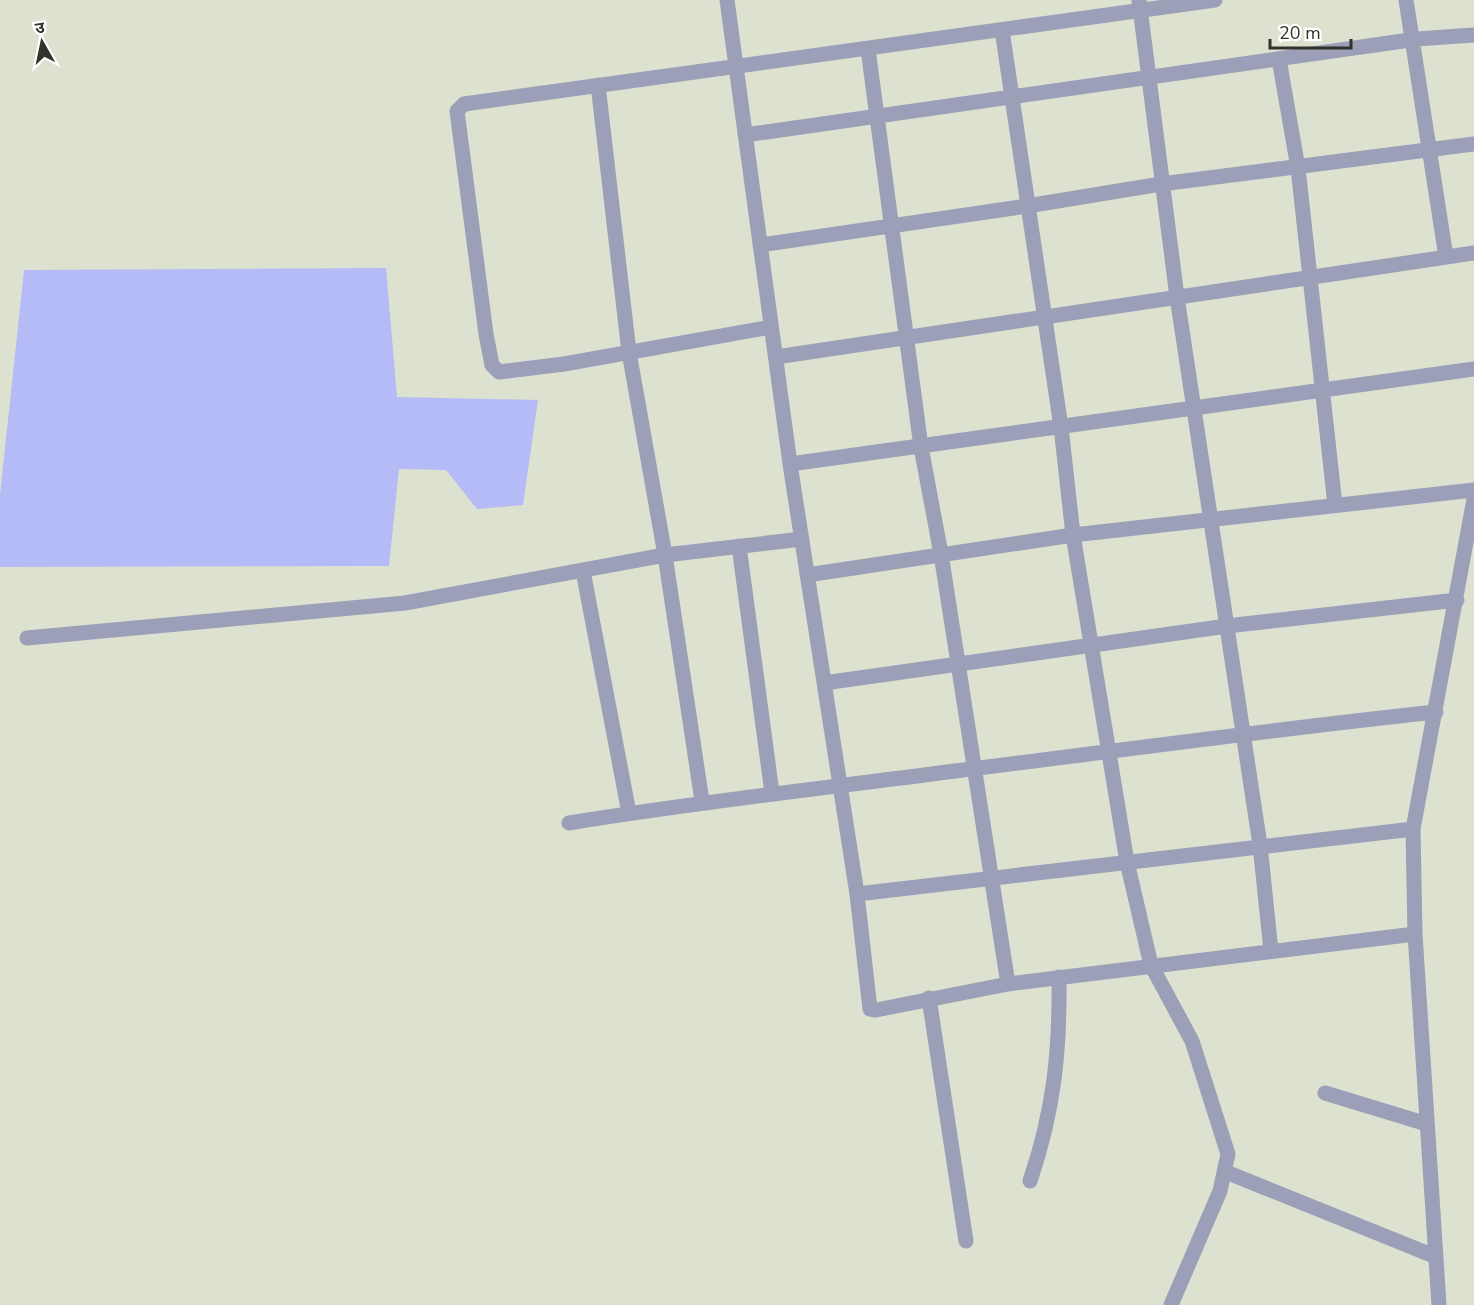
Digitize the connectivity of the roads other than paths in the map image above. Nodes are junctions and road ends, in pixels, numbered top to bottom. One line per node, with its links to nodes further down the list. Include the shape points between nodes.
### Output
1 (727, 0): 10 (street)
2 (1215, 0): 4 (street)
3 (1406, 0): 7 (street)
4 (1139, 5): 5 (street); 11 (street)
5 (1002, 30): 8 (street); 13 (street)
6 (1474, 35): 7 (street)
7 (1412, 40): 9 (street); 17 (street)
8 (868, 49): 10 (street); 14 (street)
9 (1280, 59): 11 (street); 18 (street)
10 (736, 67): 12 (street); 15 (street)
11 (1148, 79): 13 (street); 19 (street)
12 (598, 85): 30 (street); 30 (street, via 464,104 457,111 456,120 492,365 500,372 508,372)
13 (1010, 98): 14 (street); 20 (street)
14 (878, 116): 15 (street); 21 (street)
15 (745, 135): 22 (street)
16 (1474, 144): 17 (street)
17 (1428, 150): 18 (street); 24 (street)
18 (1298, 168): 19 (street); 25 (street)
19 (1161, 184): 20 (street); 26 (street)
20 (1027, 206): 21 (street); 27 (street)
21 (892, 226): 22 (street); 29 (street)
22 (760, 245): 28 (street)
23 (1474, 253): 24 (street)
24 (1446, 257): 25 (street)
25 (1310, 278): 26 (street); 33 (street)
26 (1177, 297): 27 (street); 34 (street)
27 (1044, 318): 29 (street); 35 (street)
28 (771, 327): 30 (street); 31 (street)
29 (908, 338): 31 (street); 36 (street)
30 (629, 352): 46 (street)
31 (776, 357): 37 (street)
32 (1474, 369): 33 (street)
33 (1321, 390): 34 (street); 40 (street)
34 (1192, 406): 35 (street); 41 (street)
35 (1061, 426): 36 (street); 42 (street)
36 (921, 447): 37 (street); 45 (street)
37 (790, 464): 43 (street)
38 (1474, 490): 40 (street)
39 (1474, 499): 49 (street)
40 (1335, 505): 41 (street)
41 (1211, 521): 42 (street); 50 (street)
42 (1073, 536): 45 (street); 52 (street)
43 (802, 539): 44 (street); 48 (street)
44 (739, 546): 46 (street); 60 (street)
45 (941, 554): 48 (street); 53 (street)
46 (665, 555): 47 (street); 61 (street)
47 (584, 571): 51 (street, via 405,603); 62 (street)
48 (807, 575): 54 (street)
49 (1456, 600): 50 (street); 55 (street)
50 (1227, 626): 52 (street); 56 (street)
51 (27, 638)
52 (1091, 645): 53 (street); 57 (street)
53 (958, 662): 54 (street); 58 (street)
54 (824, 683): 59 (street)
55 (1436, 712): 56 (street); 64 (street)
56 (1242, 732): 57 (street); 65 (street)
57 (1108, 752): 58 (street); 66 (street)
58 (974, 769): 59 (street); 67 (street)
59 (840, 786): 60 (street); 68 (street)
60 (772, 793): 61 (street)
61 (702, 801): 62 (street)
62 (629, 813): 63 (street)
63 (569, 823)
64 (1413, 829): 65 (street); 69 (street)
65 (1260, 845): 66 (street); 70 (street)
66 (1127, 862): 67 (street); 71 (street)
67 (991, 878): 68 (street); 73 (street)
68 (857, 894): 74 (street, via 870,1009)
69 (1415, 934): 70 (street); 76 (street)
70 (1271, 951): 71 (street)
71 (1151, 965): 72 (street); 77 (street, via 1197,1054 1226,1143)
72 (1059, 977): 73 (street); 78 (street, via 1060,1038 1051,1112)
73 (1008, 984): 74 (street)
74 (929, 998): 79 (street)
75 (1325, 1093): 76 (street)
76 (1427, 1124): 80 (street)
77 (1227, 1172): 80 (street); 81 (street)
78 (1030, 1181)
79 (966, 1241)
80 (1434, 1256): 82 (street)
81 (1171, 1305)
82 (1439, 1305)

